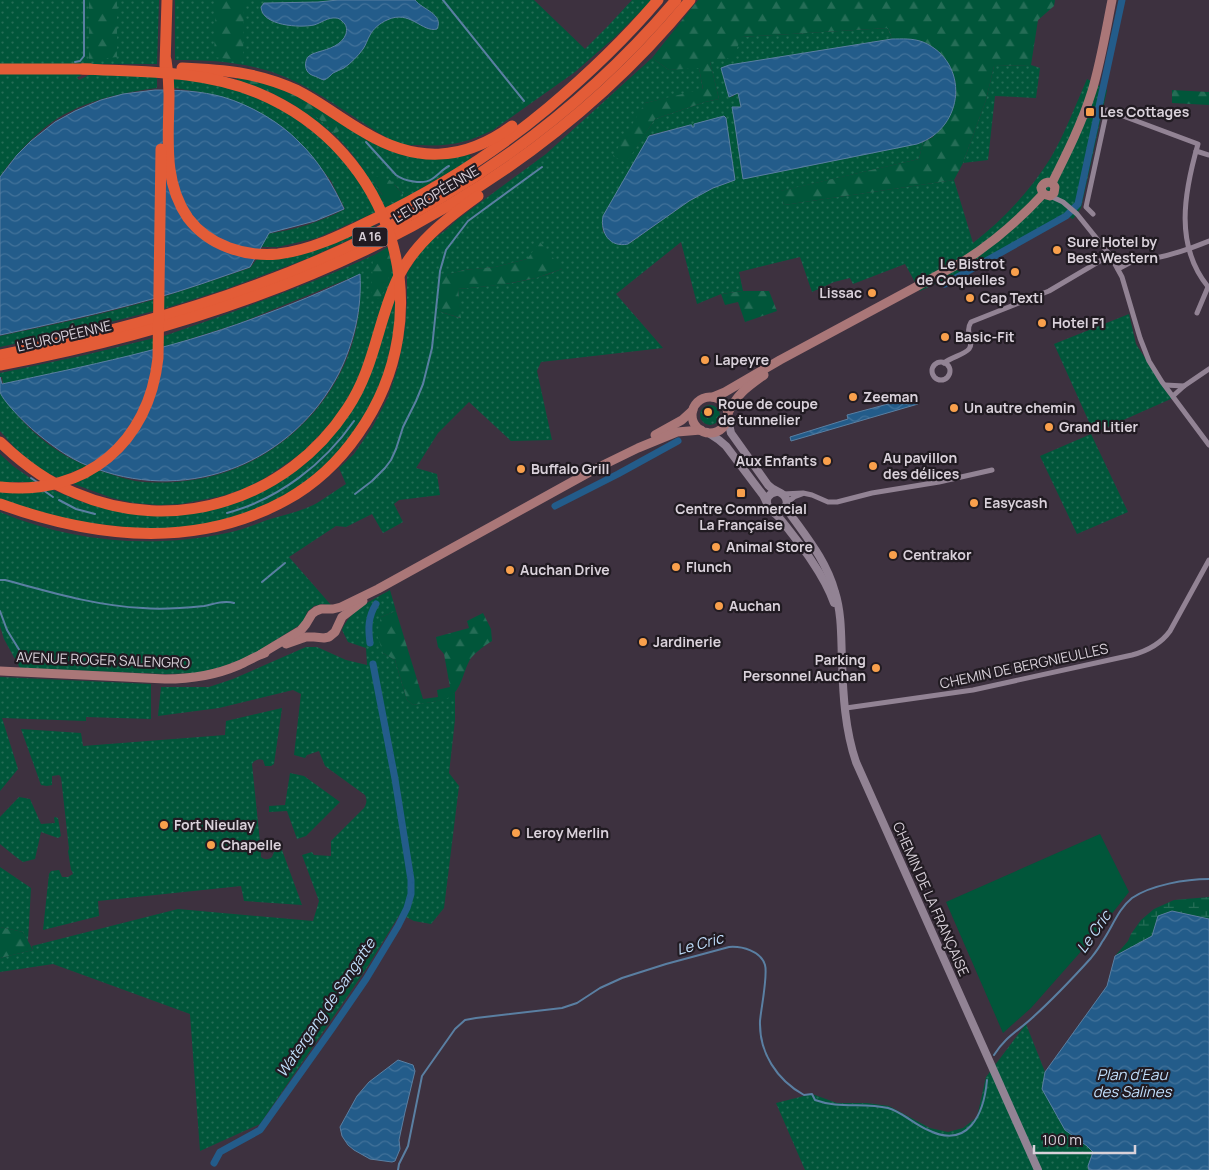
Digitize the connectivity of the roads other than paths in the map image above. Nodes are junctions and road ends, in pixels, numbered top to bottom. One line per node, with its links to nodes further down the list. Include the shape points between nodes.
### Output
1 (167, 0): 7 (highway)
2 (658, 0): 6 (highway)
3 (676, 0): 25 (highway, L'EUROPÉENNE / A 16, via 612,69 544,128 480,174 391,226 295,271 197,306 97,334)
4 (690, 0): 10 (highway, L'EUROPÉENNE / A 16, via 621,75)
5 (1112, 0): 13 (main road, via 1091,95)
6 (642, 18): 7 (highway, via 599,63 560,97 470,165 418,197 361,226 319,244 270,254 250,254 224,247 198,228 184,211 170,172); 9 (highway, via 505,132 472,148 444,154 418,153 392,146 362,132 297,91 246,74 182,68)
7 (166, 60): 40 (highway, via 162,92 158,358 150,398 131,434 102,462 65,481 39,487)
8 (0, 69): 9 (highway)
9 (83, 70): 44 (highway, via 158,72 230,84 265,96 301,116 330,139 356,169 376,200 392,240 400,297 400,322 393,359 374,409 339,458 287,499 252,515 192,530 116,532 75,526)
10 (562, 127): 27 (highway, L'EUROPÉENNE / A 16, via 454,202 385,241 312,275 164,327); 36 (highway, via 532,157 447,220 412,254 396,282 371,361 351,403 313,452 260,488 210,505 174,510 110,505 76,494 51,481)
11 (1196, 151): 12 (street); 16 (street, via 1198,144 1107,110 1086,206); 18 (street, via 1186,197)
12 (1209, 155)
13 (1054, 185): 14 (main road, via 1043,184 1042,190); 15 (street)
14 (1046, 195): 15 (street); 24 (main road, via 1006,231 971,256)
15 (1066, 204): 19 (street)
16 (1093, 214)
17 (1209, 242): 18 (street)
18 (1189, 248): 20 (street); 22 (street)
19 (1110, 255): 20 (street); 21 (street); 26 (street, via 1049,291 971,322 968,330 970,348)
20 (1134, 261): 21 (street)
21 (1118, 269): 29 (street, via 1143,346)
22 (1208, 288): 23 (street)
23 (1197, 313)
24 (794, 353): 32 (main road); 34 (main road, via 741,392)
25 (0, 355)
26 (944, 363)
27 (0, 366)
28 (1209, 369): 30 (street)
29 (1164, 384): 30 (street); 31 (street)
30 (1184, 386): 31 (street)
31 (1173, 396): 37 (street)
32 (713, 397): 33 (main road, via 699,400); 34 (main road, via 724,403)
33 (693, 410): 35 (main road, via 693,421); 38 (main road, via 676,424)
34 (728, 416): 35 (main road, via 719,430 712,433); 41 (street, via 731,433 769,487)
35 (704, 431): 38 (main road, via 672,433); 43 (street, via 726,446)
36 (0, 441)
37 (1209, 445)
38 (597, 468): 48 (main road)
39 (992, 470): 42 (street, via 872,492 837,502)
40 (0, 487)
41 (780, 493): 42 (street); 43 (street, via 768,496); 45 (street, via 786,498)
42 (808, 494): 45 (street, via 796,496)
43 (767, 503): 46 (street)
44 (0, 504)
45 (787, 505): 46 (street); 52 (street, CHEMIN DE LA FRANÇAISE, via 827,569 837,598)
46 (774, 512): 52 (street, CHEMIN DE LA FRANÇAISE, via 825,583)
47 (1209, 560): 56 (street, CHEMIN DE BERGNIEULLES, via 1164,638 1136,654 973,690)
48 (378, 589): 49 (main road, via 341,608); 51 (main road, via 342,618)
49 (326, 609): 50 (main road, via 316,611); 51 (main road, via 336,616)
50 (310, 618): 53 (main road, via 310,628); 54 (main road, AVENUE ROGER SALENGRO, via 301,630)
51 (337, 626): 53 (main road, via 331,635)
52 (840, 627): 56 (street, CHEMIN DE LA FRANÇAISE)
53 (319, 637): 54 (main road, AVENUE ROGER SALENGRO, via 301,639)
54 (261, 654): 55 (main road, AVENUE ROGER SALENGRO, via 226,670 186,678)
55 (0, 671)
56 (846, 708): 57 (street, CHEMIN DE LA FRANÇAISE, via 851,746 863,778)
57 (1038, 1170)

